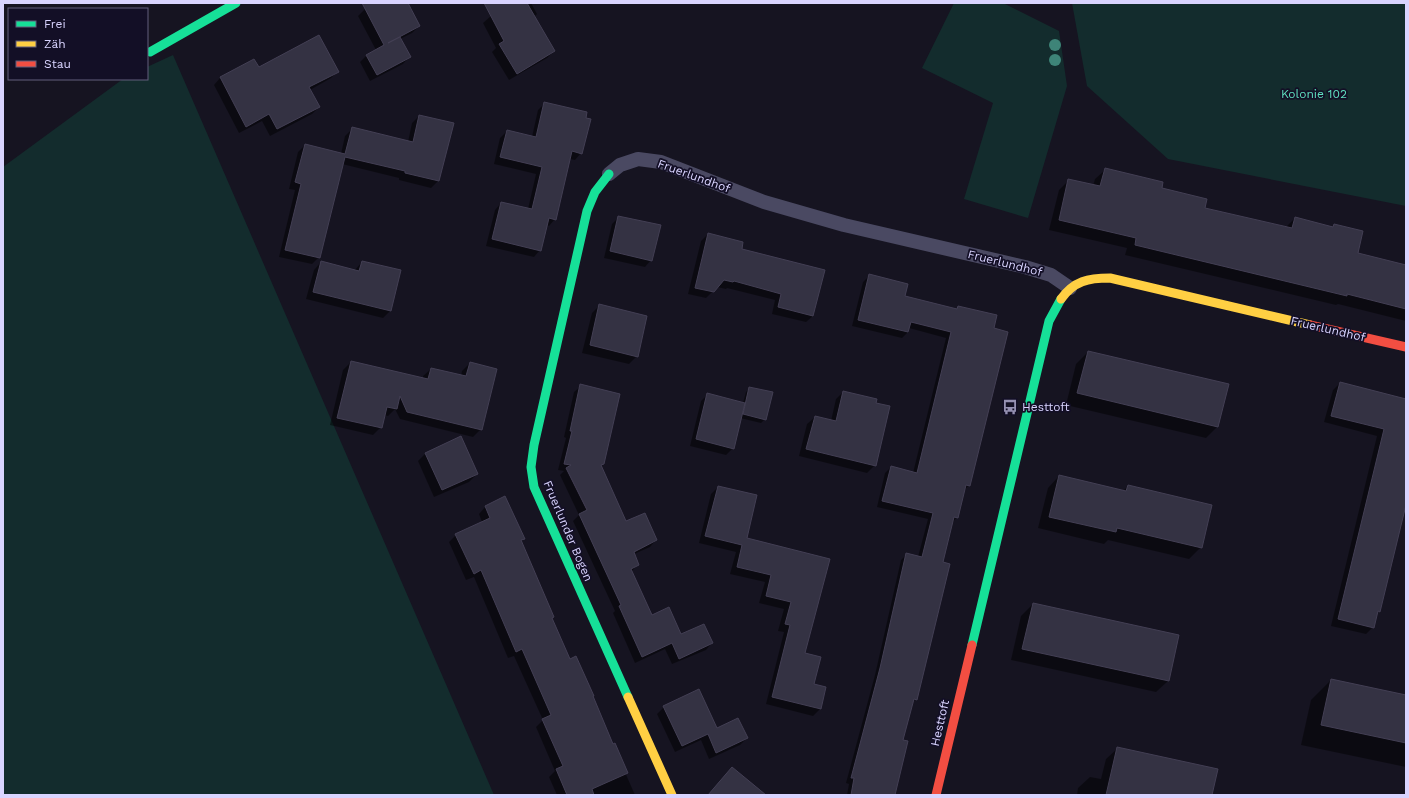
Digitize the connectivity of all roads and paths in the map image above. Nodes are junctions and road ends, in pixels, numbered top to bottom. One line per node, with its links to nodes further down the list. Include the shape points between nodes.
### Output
1 (236, 3): 2 (street)
2 (150, 52)
3 (609, 174): 4 (lane, Fruerlundhof, via 620,165 638,159 661,162 764,202 844,225 1025,267 1051,275); 6 (street, Fruerlunder Bogen, via 595,192 586,211 531,467 534,487)
4 (1070, 288): 5 (street, Fruerlundhof, via 1088,279 1110,278); 7 (street, Hesttoft, via 1058,302 1049,321)
5 (1406, 347)
6 (672, 795)
7 (936, 795)

